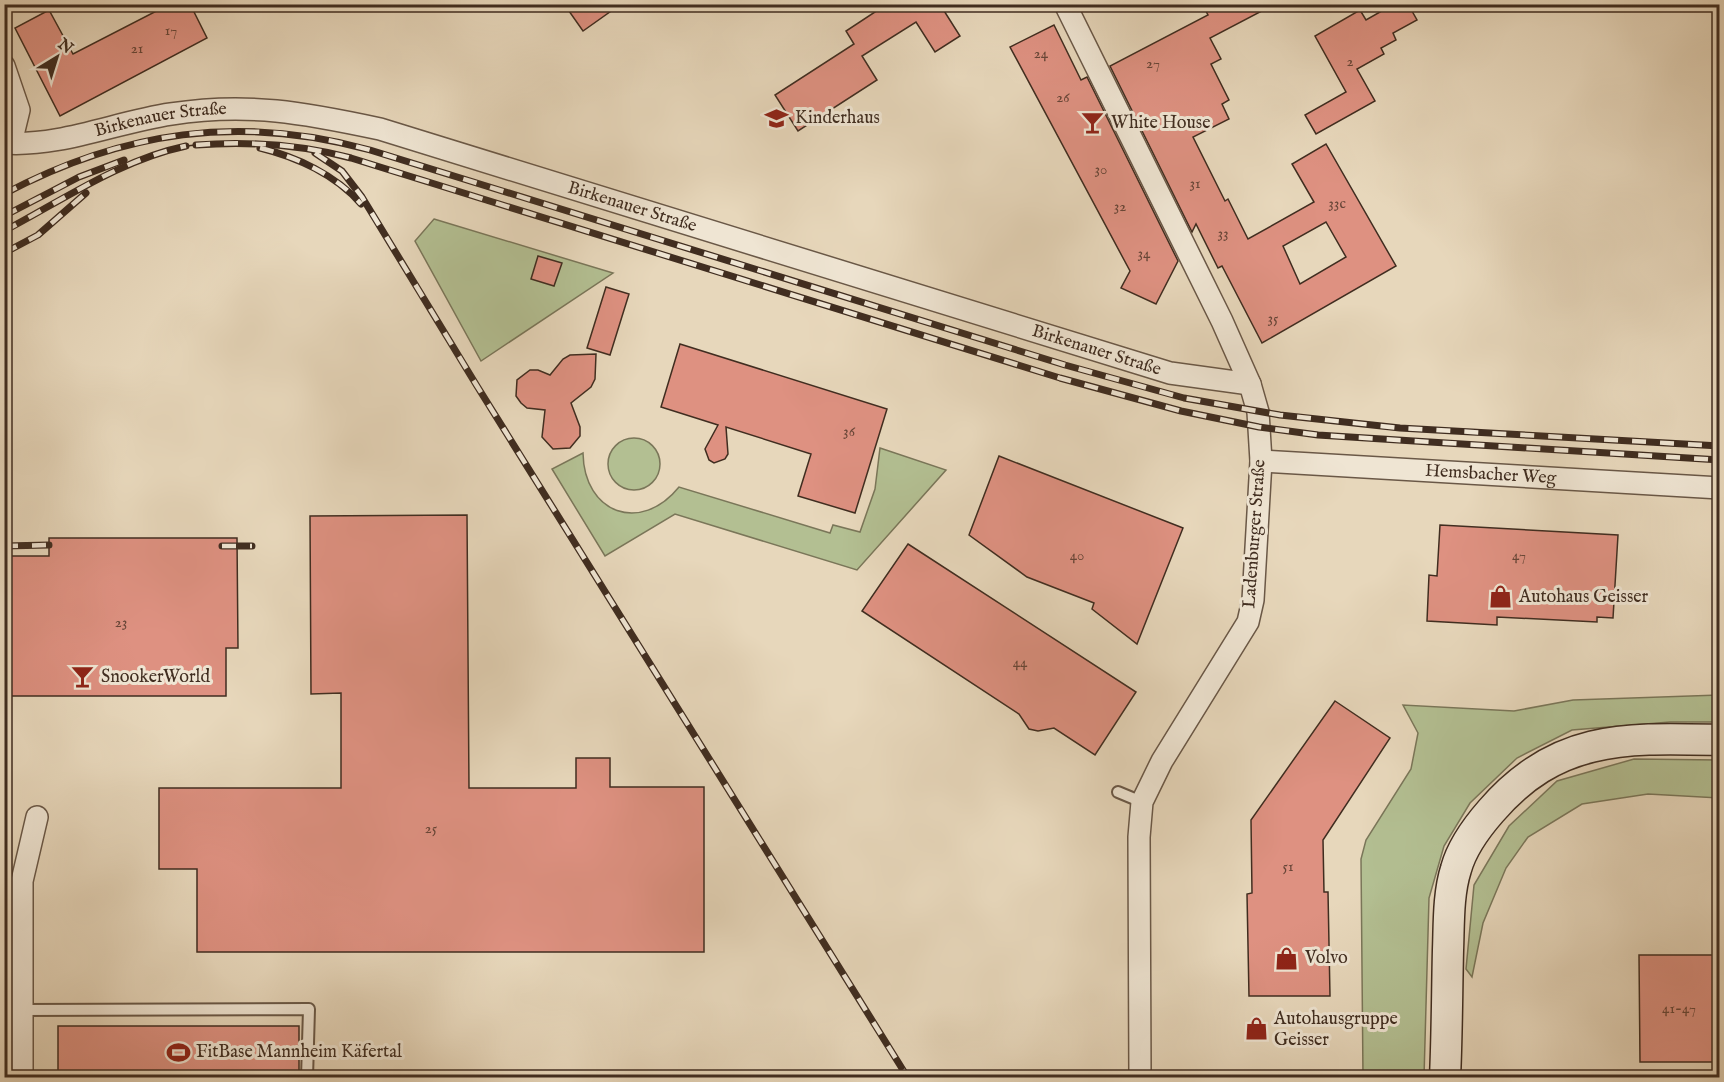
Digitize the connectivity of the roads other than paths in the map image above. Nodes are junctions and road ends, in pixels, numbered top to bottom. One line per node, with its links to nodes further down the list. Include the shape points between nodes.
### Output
1 (1065, 4): 4 (street, Ladenburger Straße)
2 (7, 81): 3 (street, via 18,101 19,117)
3 (8, 143): 4 (street, Birkenauer Straße, via 45,142 170,114 222,108 273,109 321,116 380,129 1170,373)
4 (1250, 384): 5 (street, Ladenburger Straße, via 1258,412)
5 (1261, 461): 6 (street, Hemsbacher Weg); 9 (street, Ladenburger Straße, via 1253,600 1248,622 1162,761)
6 (1719, 488)
7 (1719, 740): 15 (main road, via 1637,738 1585,747 1542,766 1507,792 1476,829 1456,868 1449,913)
8 (1118, 792): 9 (lane)
9 (1142, 802): 14 (street, Ladenburger Straße)
10 (37, 817): 11 (street, via 22,881)
11 (21, 1010): 12 (street); 13 (lane, via 309,1009)
12 (21, 1077)
13 (307, 1077)
14 (1140, 1077)
15 (1445, 1077)

